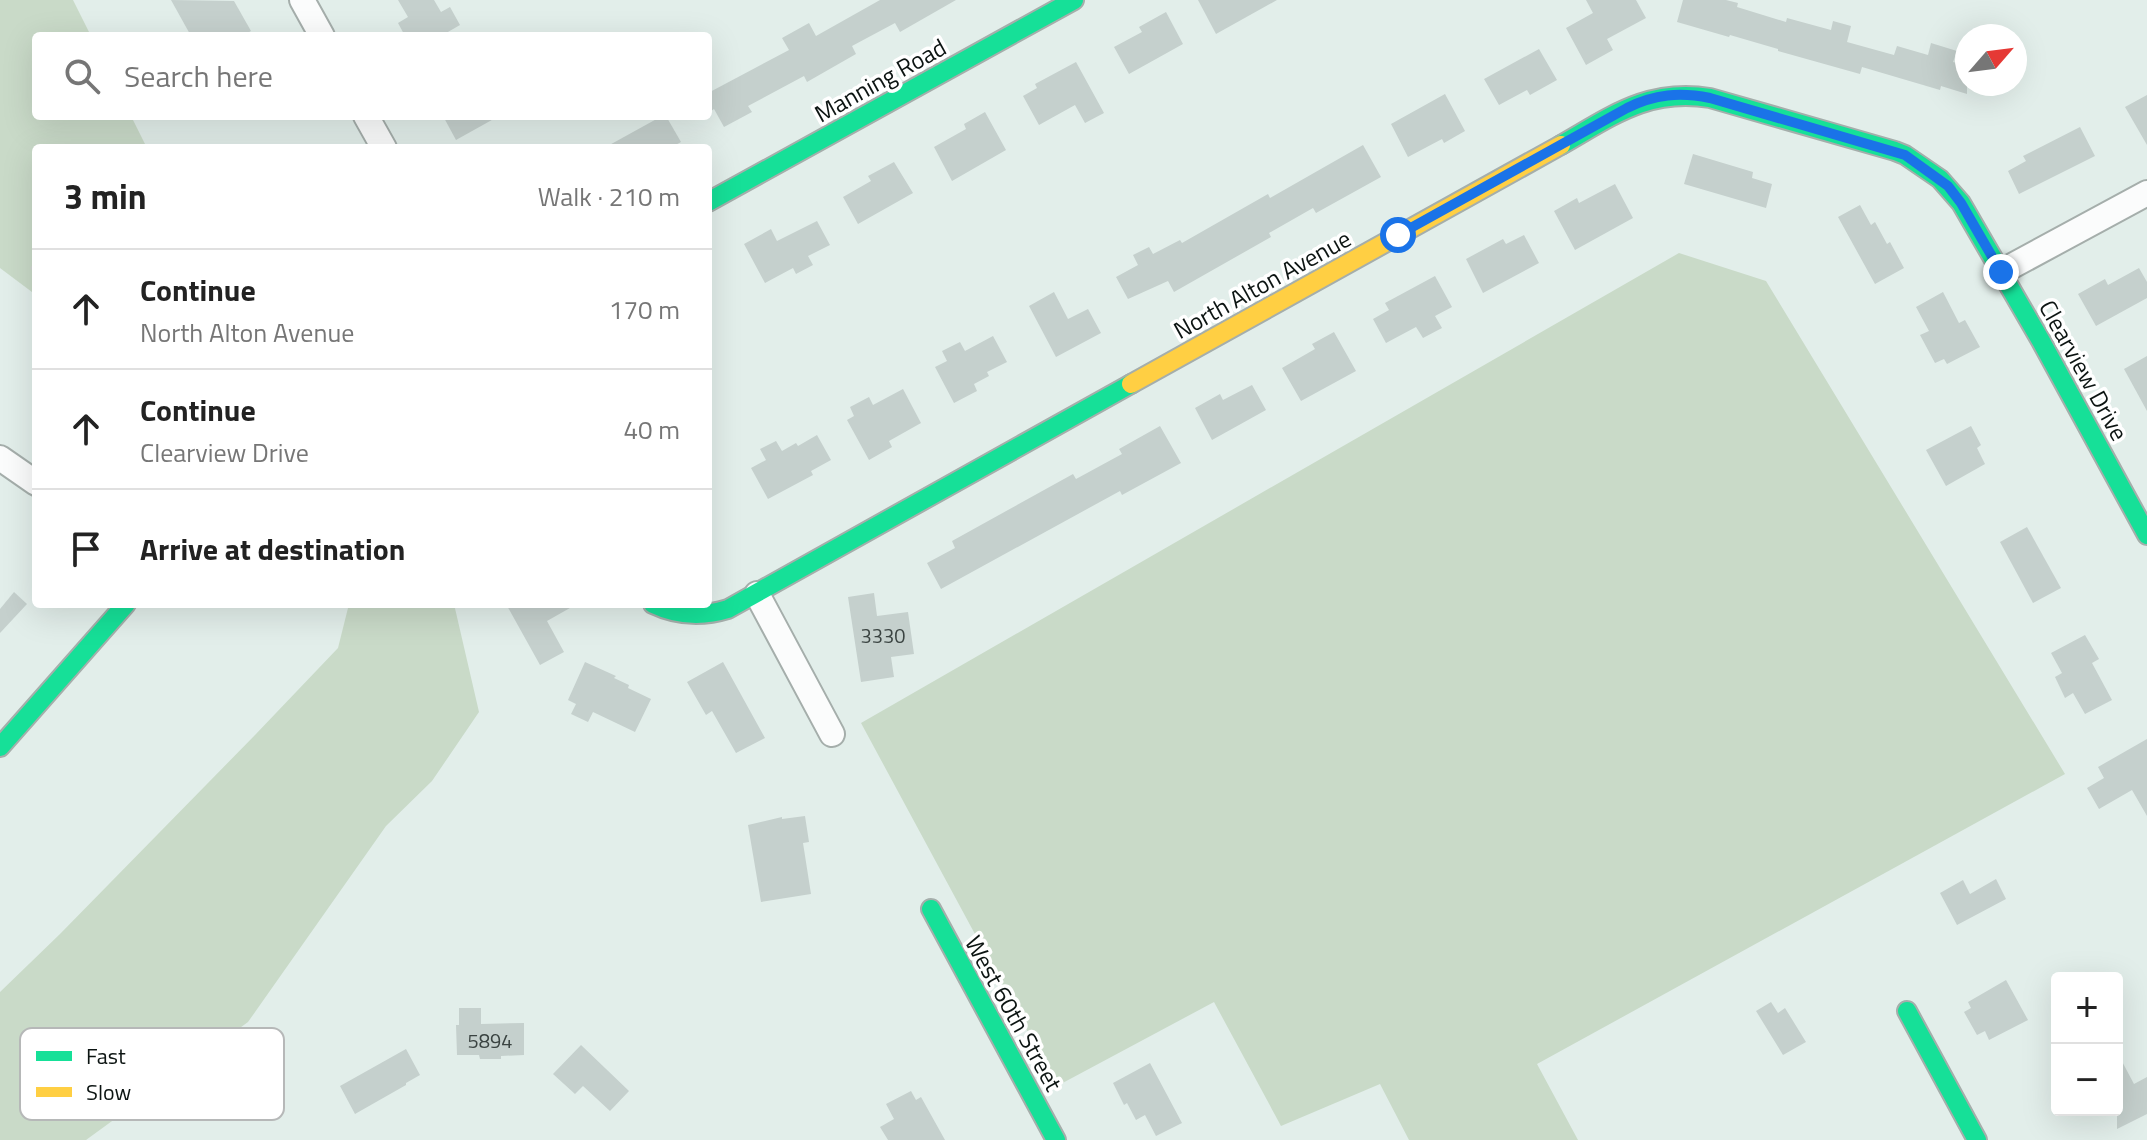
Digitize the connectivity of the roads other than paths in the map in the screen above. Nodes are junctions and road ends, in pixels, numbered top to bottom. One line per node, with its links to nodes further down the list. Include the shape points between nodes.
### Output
1 (302, 0): 3 (street)
2 (1074, 0): 8 (street, Manning Road)
3 (320, 32)
4 (368, 120): 5 (street)
5 (382, 144)
6 (1914, 160): 9 (street, Clearview Drive, via 1948,186); 13 (street, North Alton Avenue, via 1701,96 1668,94 1642,100)
7 (2147, 193): 9 (street)
8 (712, 200)
9 (2001, 272): 12 (street, Clearview Drive)
10 (0, 458): 11 (street)
11 (32, 480)
12 (2147, 535)
13 (757, 594): 15 (street, North Alton Avenue, via 703,616); 16 (street)
14 (122, 608): 17 (street)
15 (662, 608)
16 (832, 734)
17 (0, 747)
18 (931, 909): 20 (street, West 60th Street)
19 (1907, 1011): 21 (street)
20 (1056, 1140)
21 (1977, 1140)

